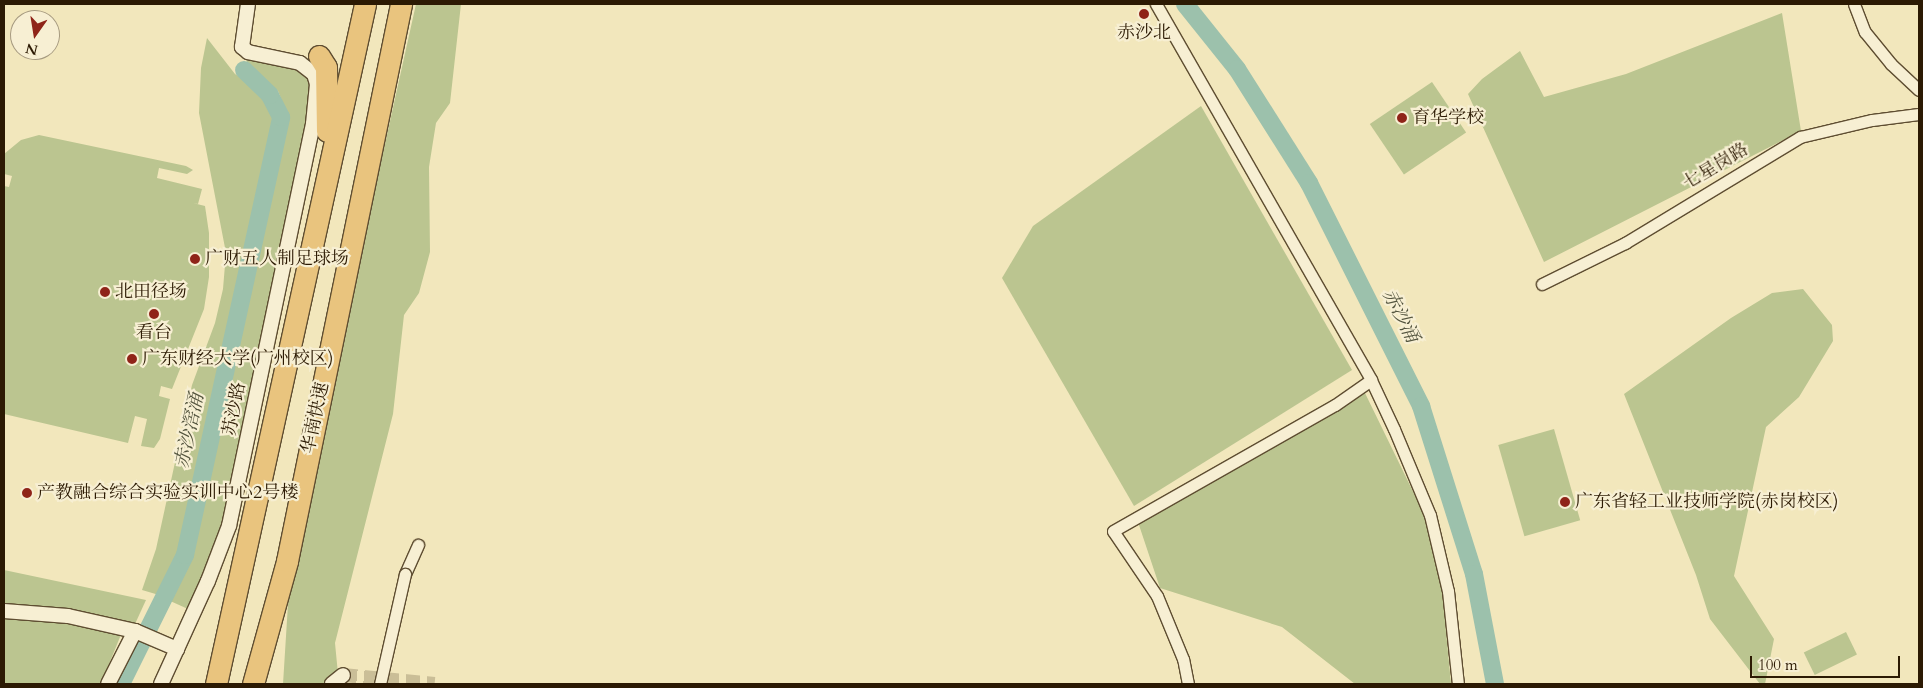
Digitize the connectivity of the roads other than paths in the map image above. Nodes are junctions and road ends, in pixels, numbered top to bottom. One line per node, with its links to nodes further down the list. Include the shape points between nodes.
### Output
1 (248, 4): 15 (street, 苏沙路, via 242,47 248,52 300,63 314,74 317,84 313,124 229,526)
2 (365, 4): 9 (highway)
3 (402, 4): 20 (highway, 华南快速, via 287,561)
4 (1156, 4): 11 (street)
5 (1854, 4): 7 (street, via 1865,32 1891,64)
6 (319, 56): 9 (highway, via 326,67 329,103)
7 (1919, 90)
8 (1919, 114): 10 (street, 七星岗路, via 1872,120 1800,137 1625,243)
9 (322, 201): 19 (highway)
10 (1542, 284)
11 (1371, 380): 23 (street, via 1342,400 1113,532 1157,596 1183,659); 24 (street, via 1430,515 1448,591)
12 (418, 545): 22 (street, bridge, via 405,574)
13 (4, 611): 14 (street, via 68,616)
14 (134, 631): 15 (street); 17 (street)
15 (177, 649): 18 (street, 苏沙路)
16 (343, 675): 21 (street)
17 (108, 684)
18 (161, 684)
19 (216, 684)
20 (253, 684)
21 (332, 684)
22 (380, 684)
23 (1188, 684)
24 (1458, 684)

